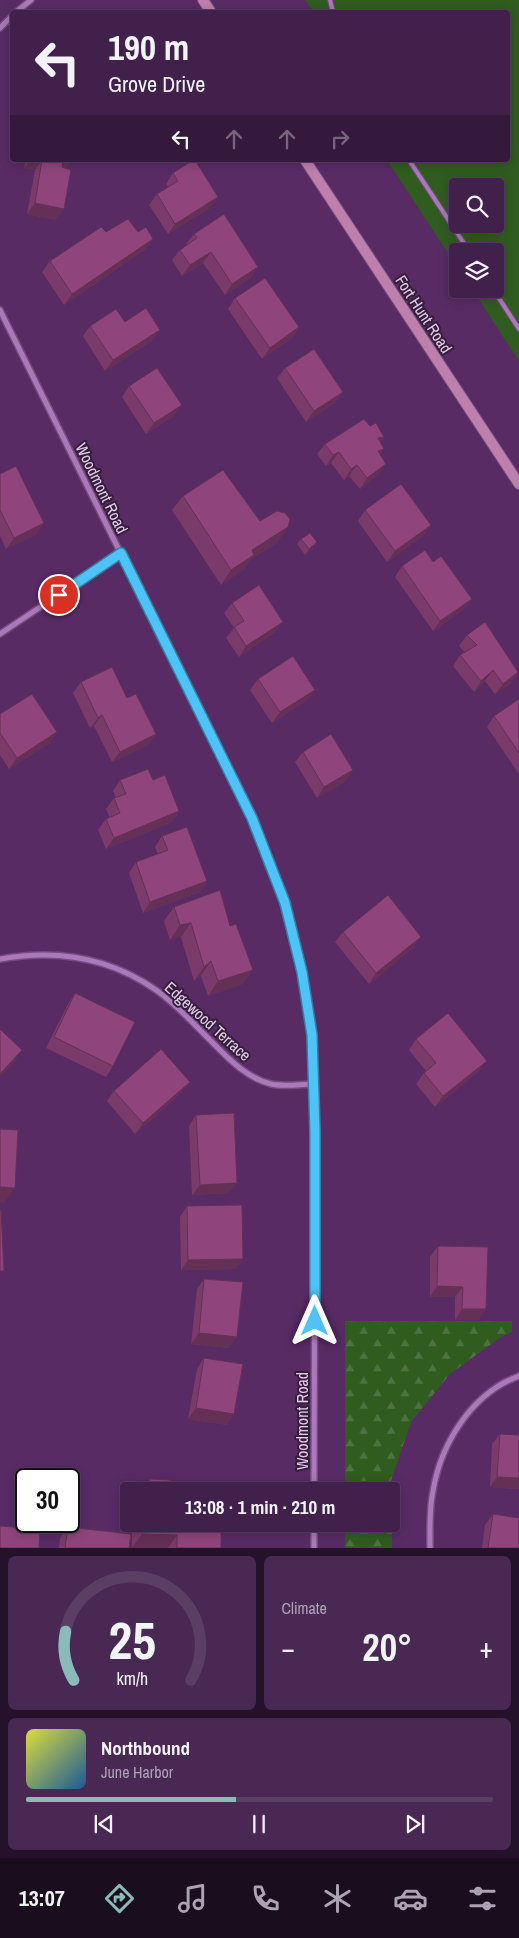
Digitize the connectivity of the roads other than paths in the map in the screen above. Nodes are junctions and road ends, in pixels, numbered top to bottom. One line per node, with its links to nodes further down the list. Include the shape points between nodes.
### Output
1 (31, 0): 2 (street)
2 (18, 10)
3 (10, 18): 4 (street)
4 (0, 28)
5 (305, 162): 11 (main road, Fort Hunt Road)
6 (410, 162): 7 (lane)
7 (464, 243)
8 (499, 298): 10 (lane)
9 (0, 310): 12 (street, Woodmont Road)
10 (519, 329)
11 (519, 484)
12 (121, 553): 13 (street); 15 (street, Woodmont Road, via 252,818 285,903 302,972 312,1035)
13 (0, 634)
14 (0, 959): 15 (street, Edgewood Terrace, via 50,954 90,959 127,973 157,991 250,1075 272,1084)
15 (313, 1084): 17 (street, Woodmont Road)
16 (519, 1376): 20 (street, via 495,1389 473,1407 451,1438 433,1490)
17 (314, 1482)
18 (314, 1532): 19 (street)
19 (314, 1548)
20 (430, 1548)

